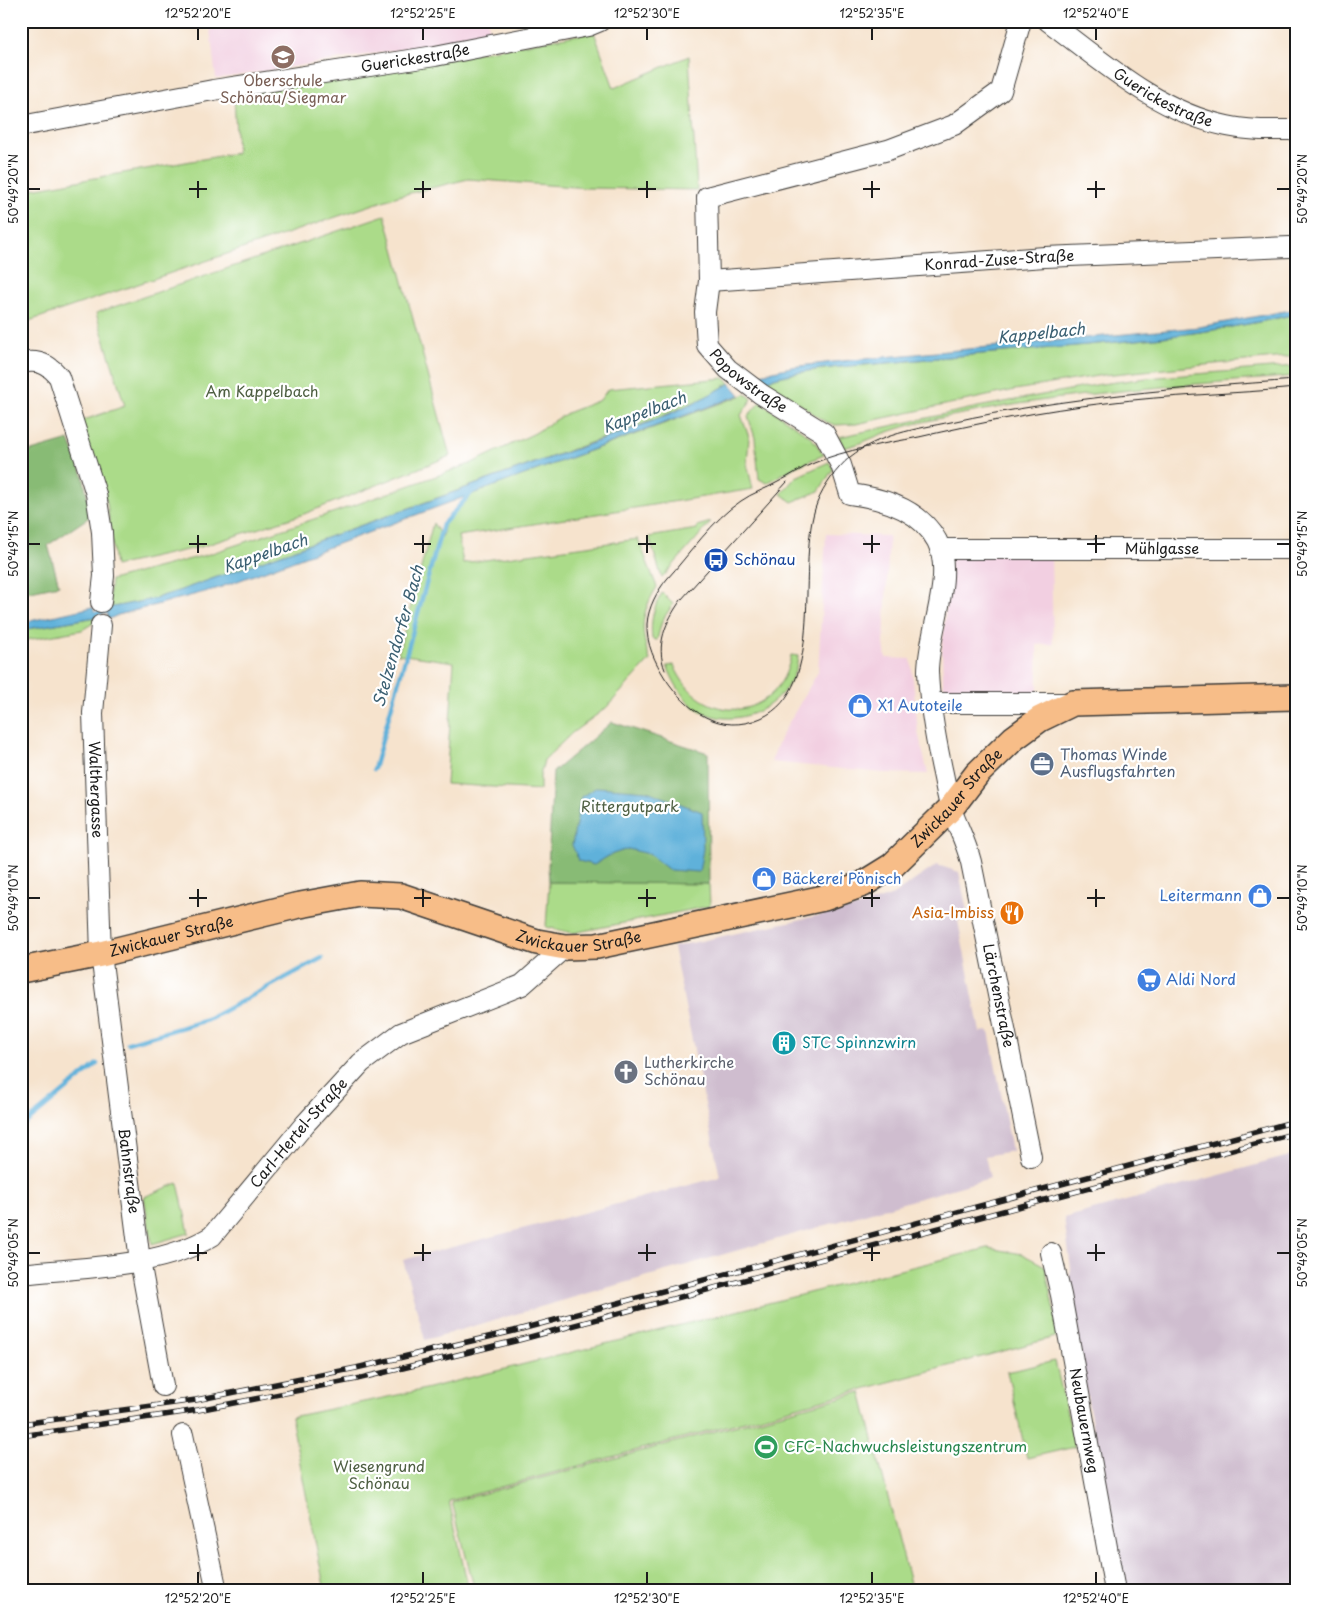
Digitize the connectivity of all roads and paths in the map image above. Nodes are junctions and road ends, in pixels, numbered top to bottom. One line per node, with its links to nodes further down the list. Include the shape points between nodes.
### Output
1 (600, 21): 4 (street, Guerickestraße, via 435,56 213,90)
2 (1021, 21): 7 (street, Popowstraße, via 1001,91 954,125 888,150 707,197)
3 (1048, 21): 5 (street, Guerickestraße, via 1140,90 1186,114 1227,126)
4 (21, 126)
5 (1296, 130)
6 (1290, 247): 7 (street, Konrad-Zuse-Straße, via 1045,257)
7 (710, 281): 9 (street, Popowstraße, via 705,312 707,345 728,369 761,394 824,433 841,465 850,494 888,501 908,512 929,529)
8 (21, 363): 11 (street, via 50,365 59,377 96,494 104,576)
9 (940, 549): 10 (street, Mühlgasse); 14 (street, Popowstraße, via 942,582 928,669)
10 (1296, 549)
11 (101, 602)
12 (101, 625): 18 (street, Walthergasse, via 93,713)
13 (1296, 697): 15 (main road, Zwickauer Straße)
14 (930, 703): 15 (street, Zwickauer Straße); 16 (street, Popowstraße)
15 (1073, 703): 16 (main road, Zwickauer Straße, via 1040,719 1014,738 977,774)
16 (951, 808): 17 (main road, Zwickauer Straße, via 892,866 862,884 824,898 597,946); 20 (street, Lärchenstraße, via 965,838 971,862)
17 (565, 947): 18 (main road, Zwickauer Straße, via 537,942 401,896 360,894 295,906); 22 (street, Carl-Hertel-Straße, via 522,985 401,1033 361,1063 305,1124 212,1236 202,1243)
18 (101, 954): 19 (main road, Zwickauer Straße); 22 (street, Bahnstraße)
19 (21, 970)
20 (1031, 1157)
21 (1051, 1253): 27 (street, Neubauernweg)
22 (140, 1261): 23 (street, Carl-Hertel-Straße); 24 (street, Bahnstraße)
23 (21, 1274)
24 (162, 1386)
25 (183, 1435): 26 (street)
26 (217, 1591)
27 (1115, 1591)

